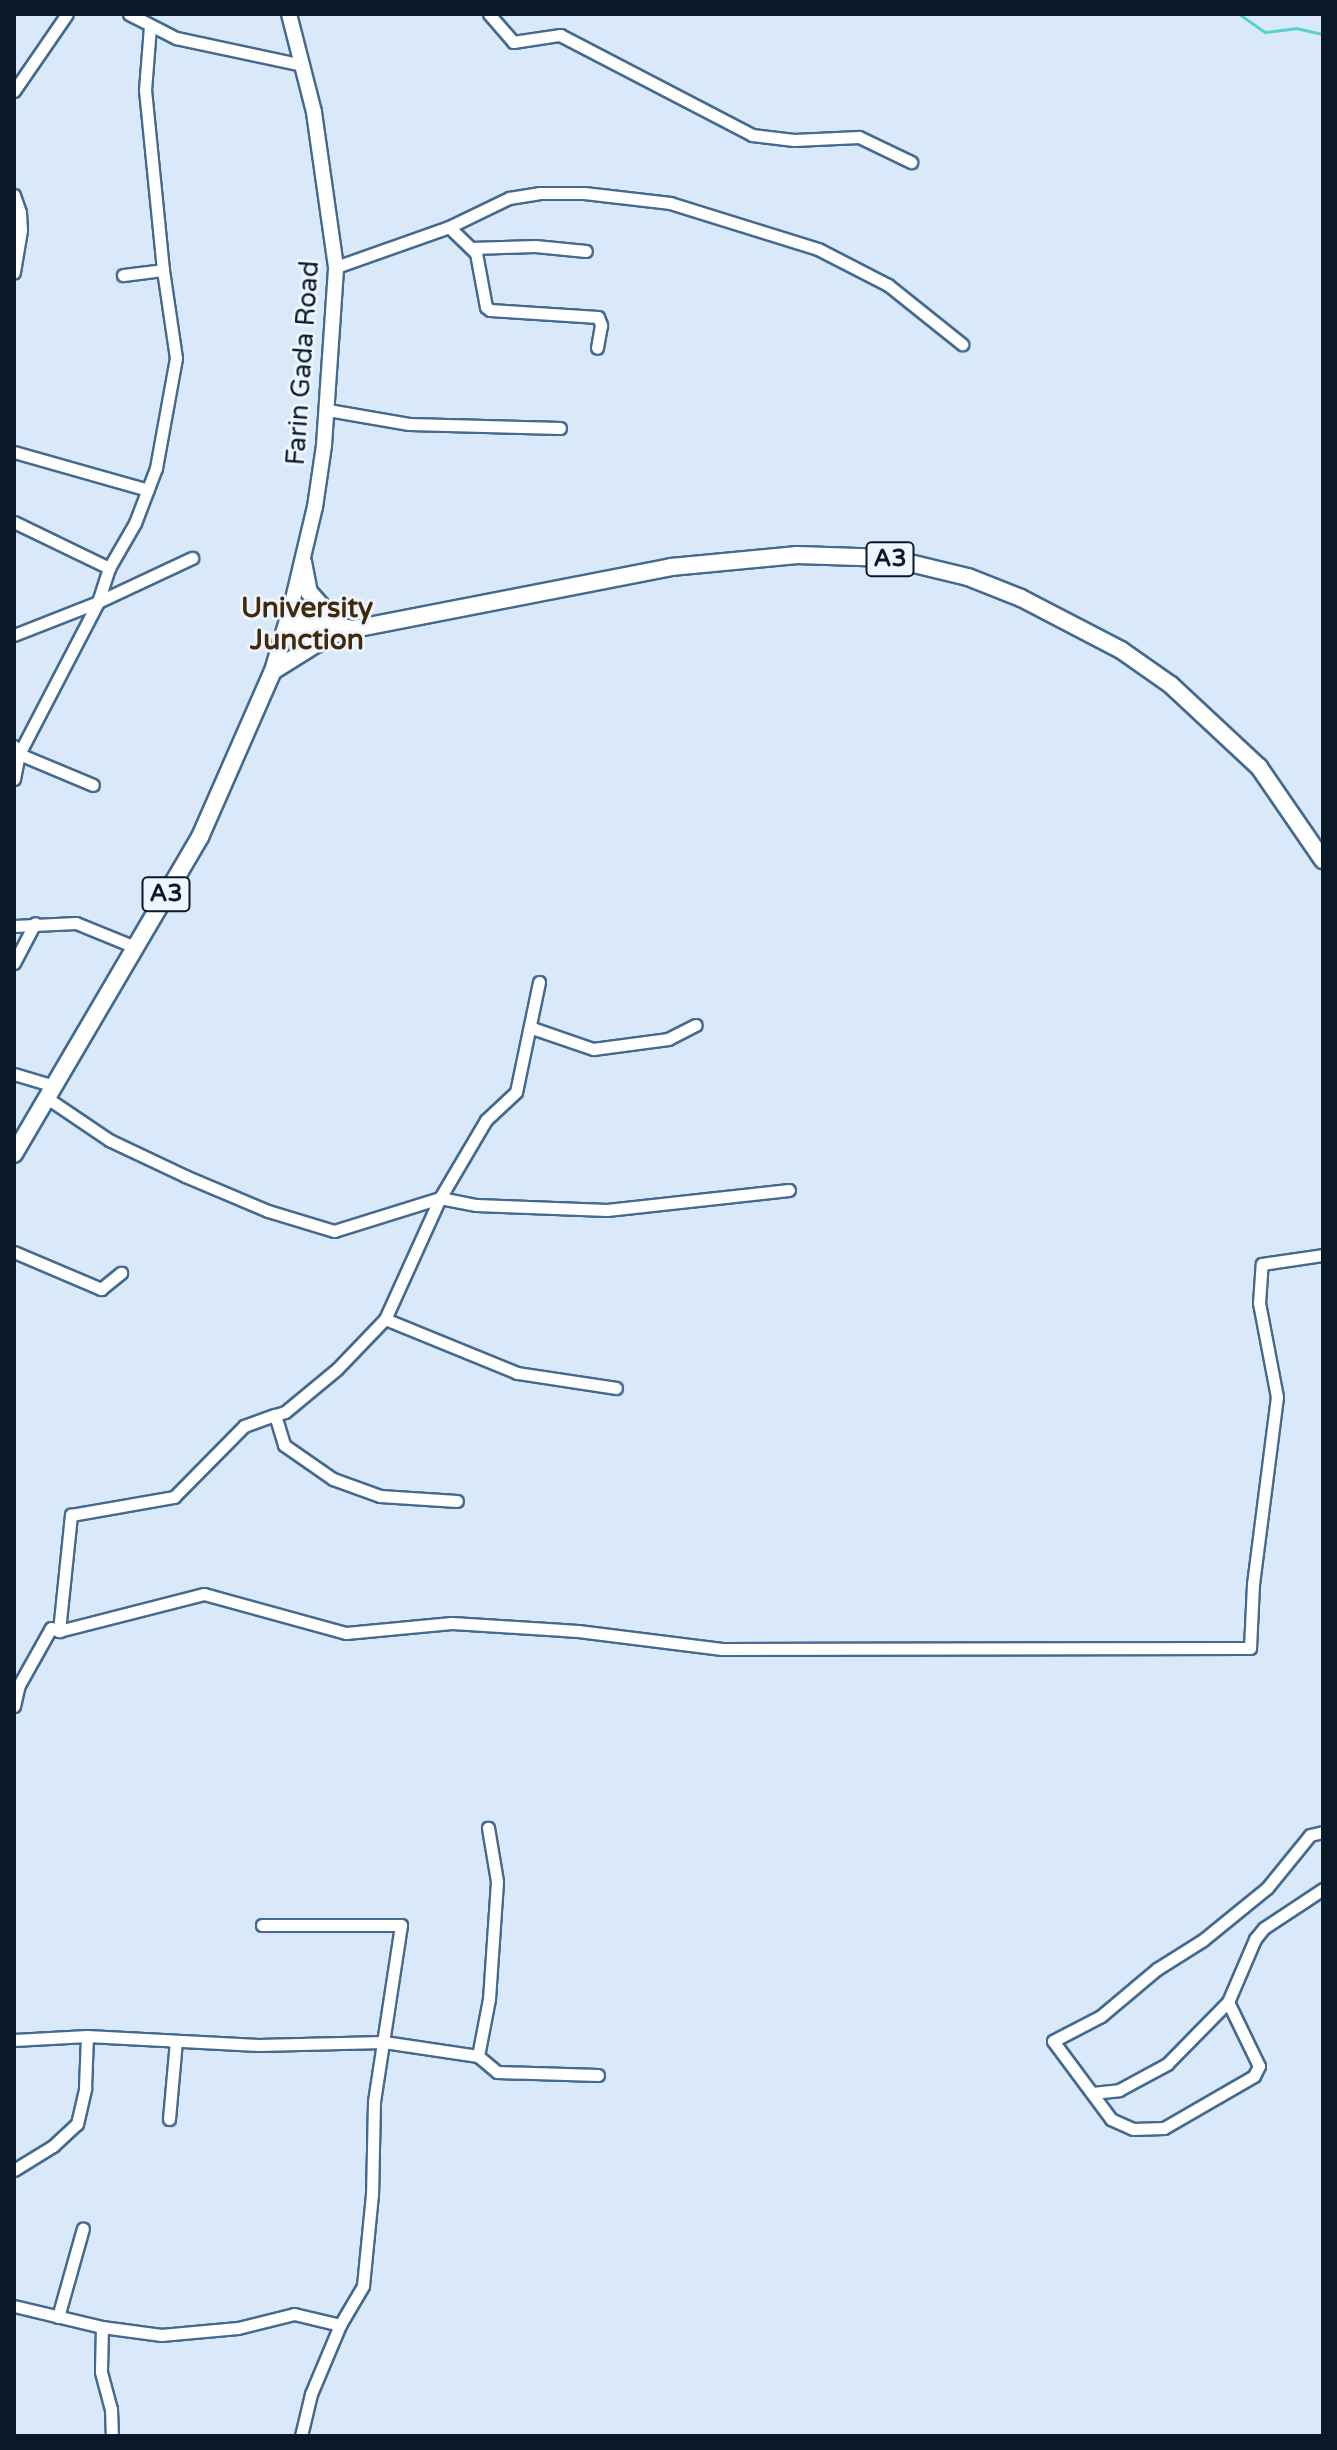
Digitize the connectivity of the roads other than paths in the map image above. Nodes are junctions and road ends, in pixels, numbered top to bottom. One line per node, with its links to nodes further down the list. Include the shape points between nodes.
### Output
1 (67, 14): 7 (street)
2 (129, 14): 5 (street)
3 (289, 14): 6 (main road, Farin Gada Road)
4 (489, 14): 8 (street, via 513,42 560,35 752,135 794,140 859,137)
5 (150, 27): 6 (street, via 176,38); 14 (street, via 145,90)
6 (303, 65): 13 (main road, Farin Gada Road, via 321,148)
7 (14, 91)
8 (911, 162)
9 (14, 195): 15 (street, via 21,230)
10 (449, 227): 11 (street); 13 (street); 17 (street, via 509,198 539,193 670,203 818,249 888,285)
11 (471, 248): 12 (street); 18 (street, via 479,259 486,307 598,317)
12 (586, 251)
13 (336, 267): 19 (main road, Farin Gada Road)
14 (163, 270): 16 (street); 22 (street, via 176,358)
15 (14, 272)
16 (123, 275)
17 (962, 344)
18 (597, 348)
19 (328, 410): 20 (street, via 409,424); 25 (main road, Farin Gada Road)
20 (560, 428)
21 (14, 452): 22 (street)
22 (148, 490): 26 (street)
23 (14, 522): 26 (street)
24 (192, 558): 27 (street)
25 (303, 562): 28 (main road, Farin Gada Road); 29 (highway, via 309,592)
26 (109, 568): 27 (street)
27 (98, 602): 30 (street); 32 (street)
28 (287, 626): 29 (highway, A3); 31 (highway, A3)
29 (341, 630): 31 (highway, A3); 35 (highway, A3, via 698,564 852,555 924,565 968,577 1064,617 1171,685 1259,767)
30 (14, 635)
31 (273, 671): 38 (highway, A3, via 212,813)
32 (16, 750): 33 (street); 34 (street)
33 (14, 779)
34 (93, 785)
35 (1323, 860)
36 (35, 923): 37 (street); 38 (street, via 76,923); 39 (street)
37 (14, 926)
38 (135, 947): 44 (highway, A3)
39 (14, 963)
40 (539, 982): 42 (street)
41 (696, 1025): 42 (street, via 668,1039 593,1049)
42 (532, 1028): 47 (street, via 516,1092 486,1120)
43 (14, 1074): 44 (street)
44 (50, 1092): 45 (highway, A3); 47 (street, via 109,1140 268,1211 334,1231)
45 (14, 1154)
46 (789, 1190): 47 (street, via 607,1210 476,1205)
47 (440, 1198): 51 (street)
48 (14, 1252): 50 (street, via 101,1289)
49 (1323, 1255): 55 (street, via 1262,1264 1259,1303 1277,1397 1250,1648 722,1649 578,1631 452,1623 346,1633 204,1594)
50 (121, 1273)
51 (385, 1319): 52 (street, via 517,1373); 53 (street, via 337,1369)
52 (616, 1388)
53 (275, 1415): 54 (street, via 284,1445 333,1479 380,1496); 55 (street, via 244,1426 174,1497 71,1515)
54 (457, 1501)
55 (59, 1631): 56 (street, via 51,1628 19,1685)
56 (14, 1706)
57 (488, 1828): 66 (street, via 497,1881 489,1999)
58 (1323, 1832): 68 (street, via 1310,1835 1267,1888 1203,1940 1157,1969 1101,2016 1053,2041)
59 (1323, 1889): 61 (street, via 1264,1928)
60 (262, 1925): 65 (street, via 401,1925)
61 (1228, 2002): 68 (street, via 1156,2072 1119,2090); 68 (street, via 1259,2066 1254,2076 1164,2128 1133,2129 1111,2119)
62 (87, 2036): 63 (street); 64 (street); 70 (street, via 77,2124)
63 (14, 2040)
64 (176, 2041): 65 (street); 69 (street)
65 (384, 2042): 66 (street); 74 (street, via 374,2102 363,2286)
66 (478, 2056): 67 (street, via 497,2072)
67 (598, 2075)
68 (1092, 2093)
69 (169, 2119)
70 (14, 2170)
71 (83, 2228): 73 (street)
72 (14, 2306): 73 (street)
73 (58, 2317): 75 (street)
74 (340, 2325): 75 (street, via 294,2314 238,2328 161,2335); 77 (street, via 311,2394)
75 (102, 2327): 76 (street, via 101,2372)
76 (112, 2436)
77 (301, 2436)

